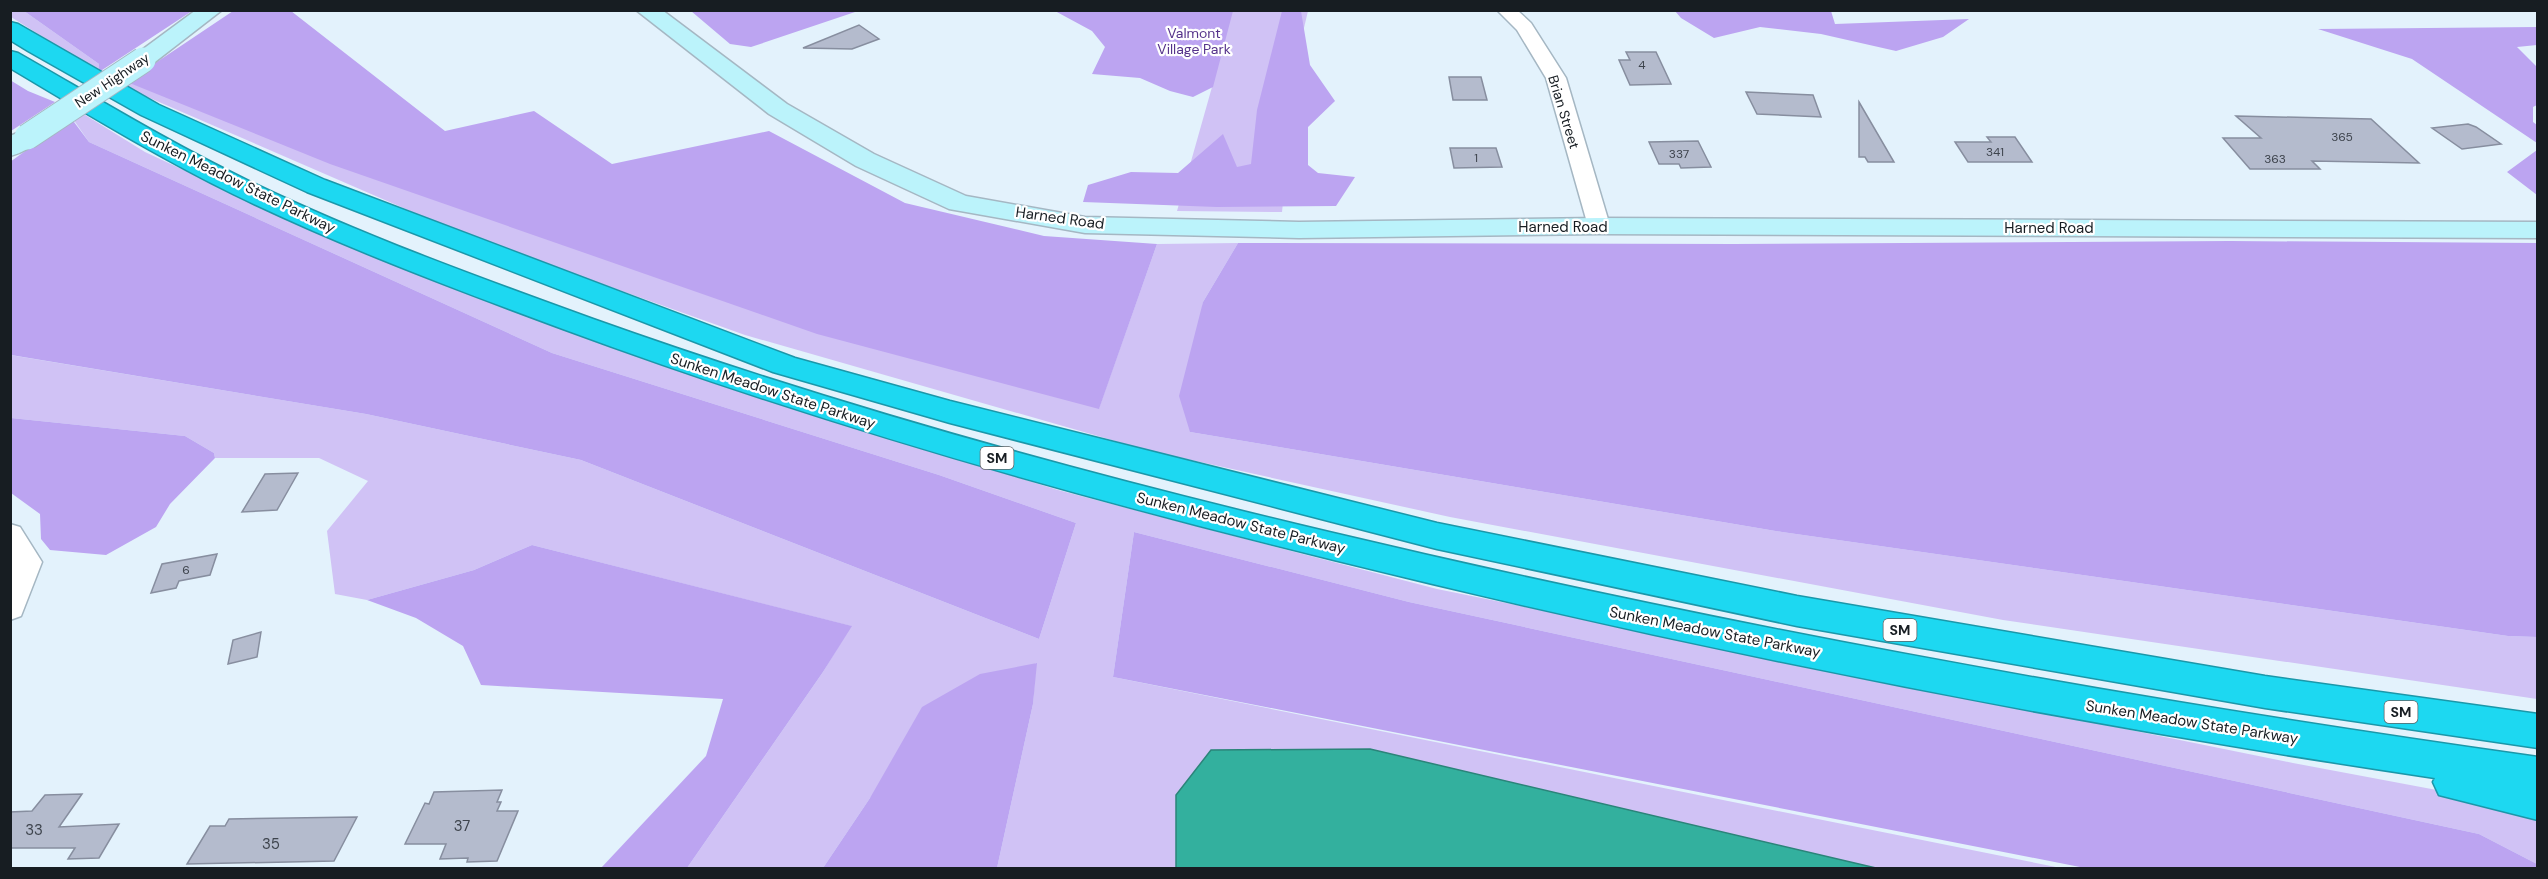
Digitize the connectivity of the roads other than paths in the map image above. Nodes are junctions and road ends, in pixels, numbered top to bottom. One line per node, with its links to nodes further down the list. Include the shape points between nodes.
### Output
1 (211, 10): 6 (main road, New Highway, bridge)
2 (647, 10): 7 (main road, Harned Road, via 778,109 865,160 959,203 1085,225 1299,230)
3 (1506, 10): 7 (street, Brian Street, via 1524,27 1556,78)
4 (10, 29): 11 (highway, Sunken Meadow State Parkway / SM, via 150,110 316,186 784,365 950,412 1437,536 1831,617)
5 (10, 58): 14 (highway, Sunken Meadow State Parkway / SM, via 135,132 332,230 657,354 866,422 1227,522 1570,603 2038,697)
6 (19, 142)
7 (1599, 226): 8 (main road, Harned Road)
8 (2538, 230)
9 (10, 536): 10 (street, via 27,562)
10 (10, 608)
11 (2265, 692): 12 (highway, via 2480,705); 13 (highway, Sunken Meadow State Parkway / SM)
12 (2538, 713)
13 (2538, 731)
14 (2278, 737): 15 (highway, Sunken Meadow State Parkway / SM); 16 (highway)
15 (2538, 775)
16 (2538, 802)

